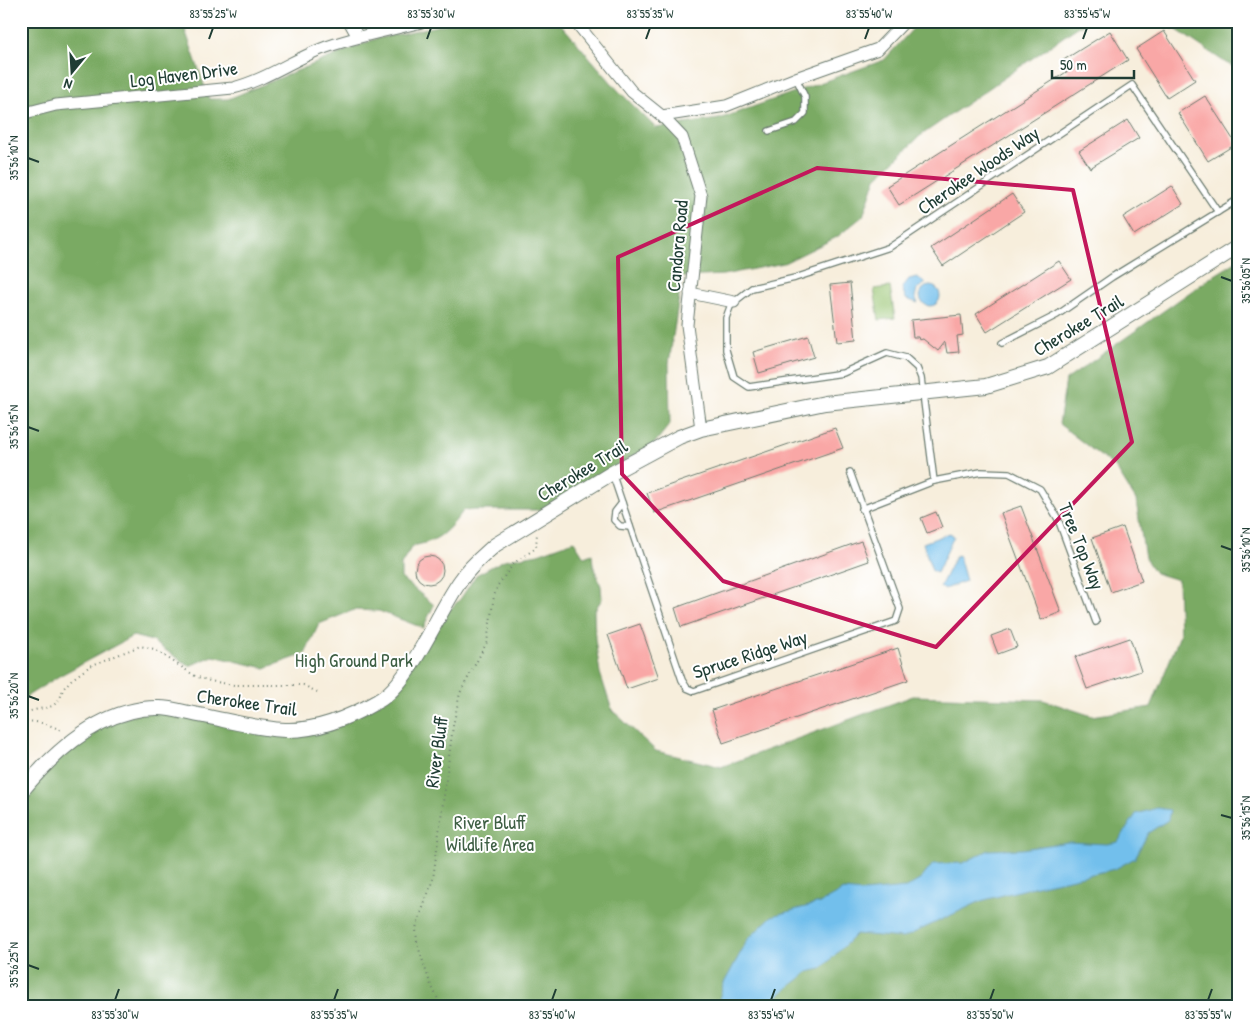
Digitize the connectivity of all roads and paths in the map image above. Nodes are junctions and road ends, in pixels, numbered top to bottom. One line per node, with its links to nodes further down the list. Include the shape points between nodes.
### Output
1 (350, 21): 5 (street)
2 (426, 21): 5 (street, Log Haven Drive)
3 (905, 21): 6 (street, via 878,49)
4 (580, 22): 8 (street, Candora Road, via 632,92)
5 (358, 38): 7 (street, Log Haven Drive, via 320,49 252,83 233,88 56,105)
6 (796, 78): 8 (street, via 726,106); 9 (lane, via 804,97 804,113 796,122)
7 (21, 114)
8 (662, 116): 13 (street, Candora Road, via 682,137 701,196)
9 (770, 131)
10 (1239, 199): 11 (lane)
11 (1218, 212): 14 (lane, Cherokee Woods Way, via 1132,85 890,247 795,278 752,288); 15 (lane, via 1057,315)
12 (1239, 246): 16 (street, Cherokee Trail, via 1048,367 986,386)
13 (690, 294): 14 (street); 17 (street, Candora Road, via 687,325)
14 (734, 302): 16 (lane, via 726,318 726,350 734,377 749,387 843,373 887,354 906,358 917,368)
15 (1002, 343)
16 (923, 392): 17 (street, Cherokee Trail, via 815,405); 20 (lane)
17 (701, 429): 19 (street, Cherokee Trail, via 679,436)
18 (850, 472): 22 (lane)
19 (612, 473): 21 (lane, Spruce Ridge Way); 23 (street, Cherokee Trail)
20 (934, 481): 22 (lane, Tree Top Way); 25 (lane, Tree Top Way, via 981,472 1009,473 1040,489 1058,519)
21 (622, 503): 24 (lane, Spruce Ridge Way); 24 (lane, via 615,512 614,520 620,526)
22 (862, 509): 24 (lane, Spruce Ridge Way, via 900,609 896,621 694,691 687,688 682,680)
23 (538, 518): 30 (street, Cherokee Trail, via 496,545 471,567 398,683 379,701 329,724 288,730 159,708 133,712 90,728 50,759); 31 (path, River Bluff, via 536,548 514,563 498,584 486,642 460,693 453,726 433,879 416,928 416,943)
24 (630, 528)
25 (1096, 622)
26 (317, 692): 27 (path, via 303,685 234,685 210,681 195,676 154,649 140,646 90,666 71,680 53,706)
27 (21, 713)
28 (21, 722): 29 (path, via 53,725)
29 (66, 733)
30 (21, 792)
31 (442, 1007)

